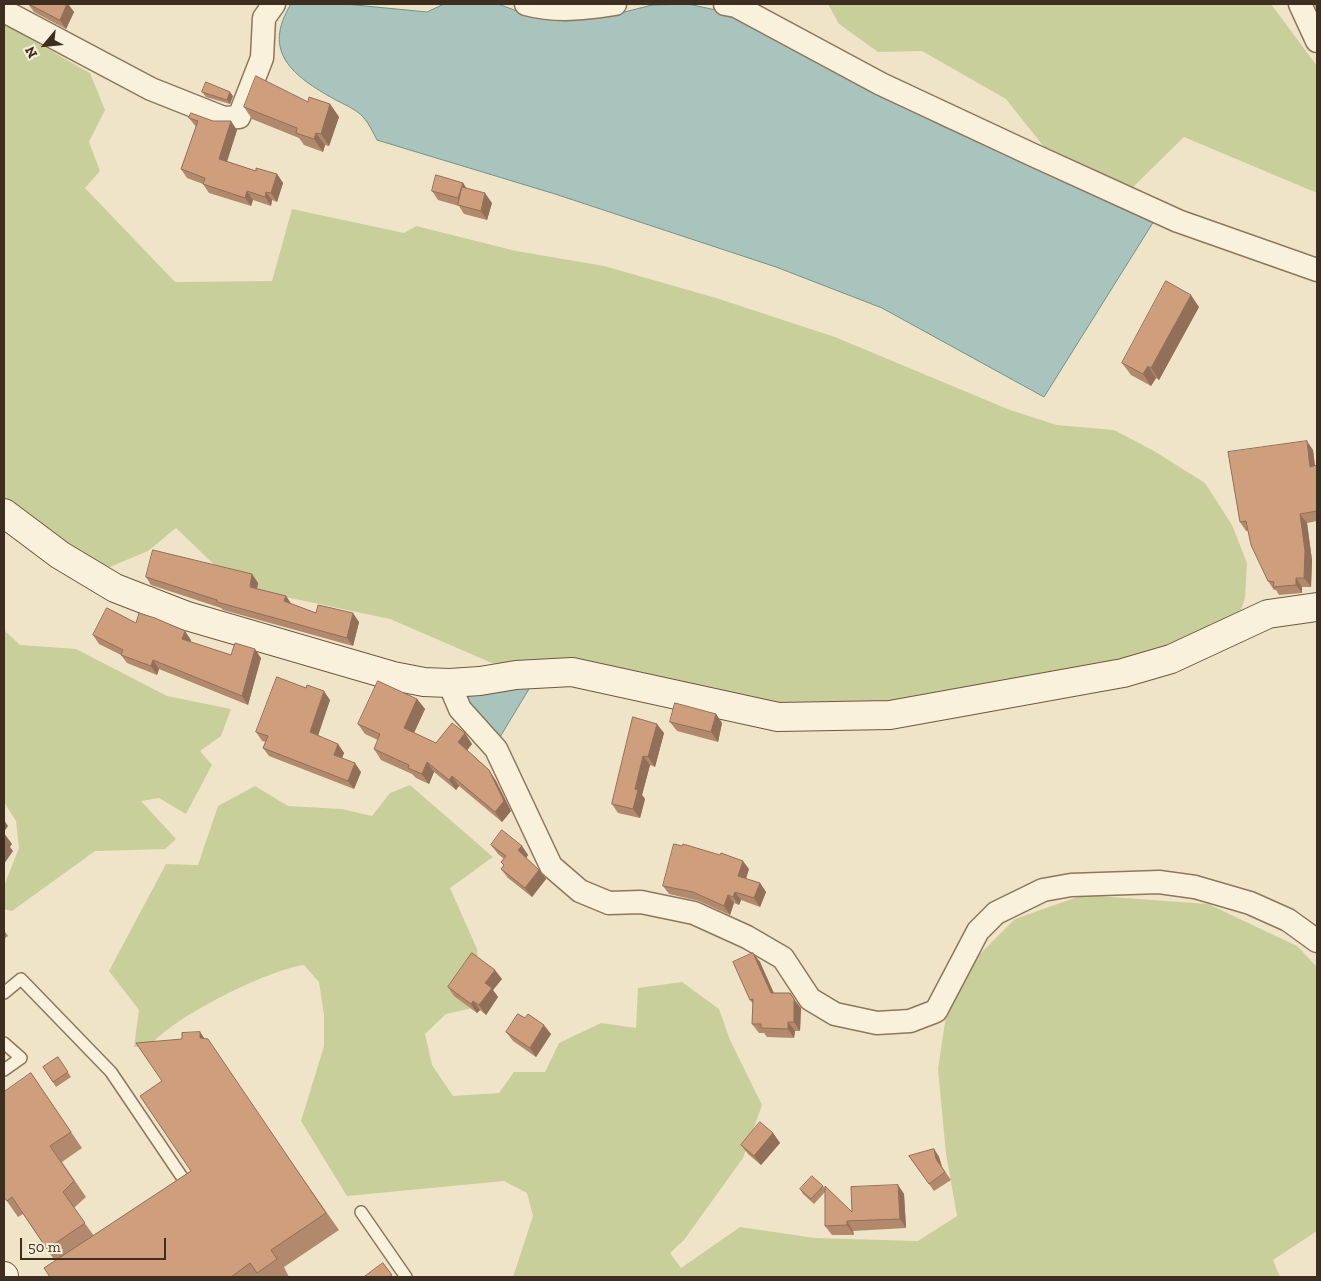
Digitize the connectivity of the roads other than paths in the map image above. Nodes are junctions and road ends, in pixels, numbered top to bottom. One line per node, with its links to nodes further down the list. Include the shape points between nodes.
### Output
1 (274, 4): 6 (street, via 264,18 262,58 239,117 224,118 151,89)
2 (526, 4): 3 (street, via 547,10 581,10)
3 (615, 4)
4 (725, 4): 8 (street, via 736,6 881,84 1160,212)
5 (1300, 4): 7 (street)
6 (4, 11)
7 (1317, 41)
8 (1317, 270)
9 (4, 513): 11 (street, via 60,555 115,588 187,616 393,676)
10 (1317, 606): 11 (street, via 1268,614 1171,660 1122,673 890,715 778,717 572,672)
11 (449, 683): 12 (street, via 460,709 496,749 551,866 558,873 580,891 609,903 641,902 694,913 747,937 782,958 810,999 835,1014 876,1023 910,1021 936,1011 978,931 996,913 1043,890 1071,885 1159,882 1196,887 1250,903 1288,920)
12 (1317, 940)
13 (4, 993): 16 (lane, via 22,979 111,1072 188,1186)
14 (4, 1043): 15 (lane, via 21,1058)
15 (4, 1070)
16 (172, 1197)
17 (360, 1212): 18 (lane)
18 (406, 1277)

